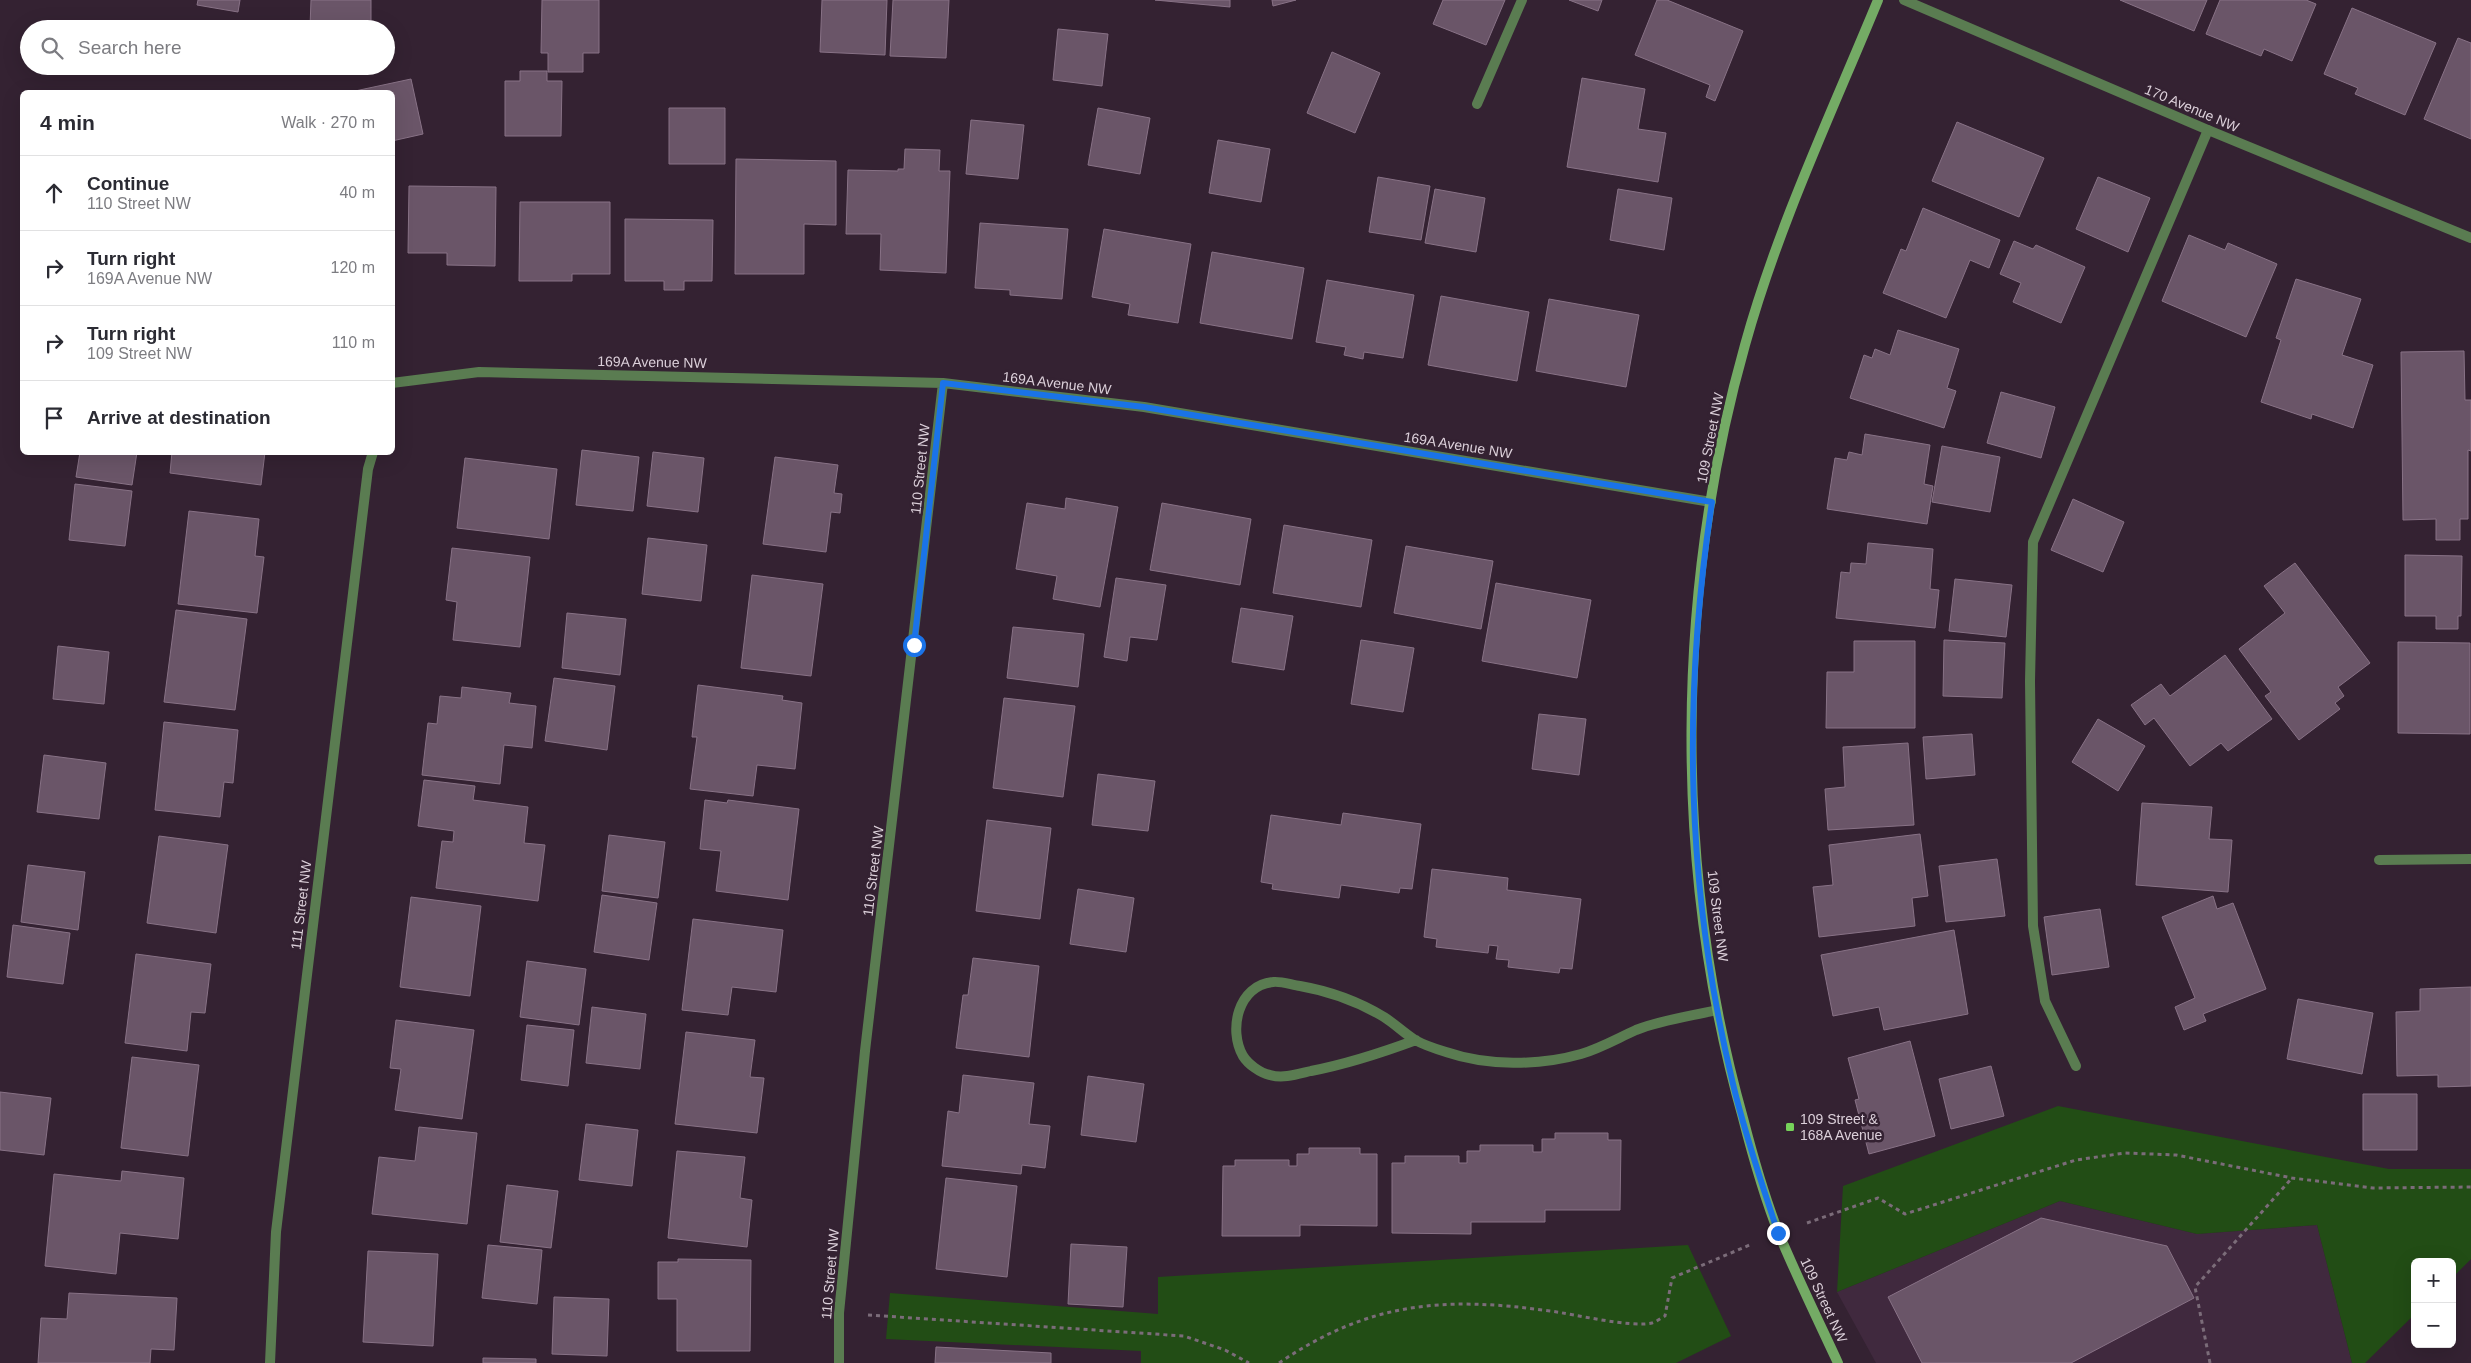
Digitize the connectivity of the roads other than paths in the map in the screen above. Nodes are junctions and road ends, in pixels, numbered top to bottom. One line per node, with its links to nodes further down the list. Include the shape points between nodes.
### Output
1 (1522, 0): 4 (street)
2 (1878, 0): 10 (street, 109 Street NW, via 1771,259 1744,346)
3 (1904, 0): 5 (street, 170 Avenue NW)
4 (1477, 104)
5 (2208, 130): 6 (street, 170 Avenue NW); 15 (street, via 2032,542 2033,926 2045,1001)
6 (2471, 238)
7 (395, 383): 8 (street, 169A Avenue NW, via 479,372)
8 (943, 383): 10 (street, 169A Avenue NW, via 1144,407); 17 (street, 110 Street NW, via 865,1051 839,1313)
9 (372, 455): 16 (street, 111 Street NW, via 276,1232)
10 (1712, 502): 13 (street, 109 Street NW, via 1701,572 1692,712 1693,812 1701,911)
11 (2471, 859): 12 (street)
12 (2379, 860)
13 (1717, 1010): 14 (street, via 1638,1030 1610,1044 1549,1060 1518,1063 1483,1060 1448,1053); 18 (street, 109 Street NW, via 1738,1104 1778,1233)
14 (1416, 1040): 14 (street, via 1384,1017 1348,999 1311,988 1273,982 1257,988 1245,999 1237,1013 1234,1030 1244,1058 1269,1075 1284,1077 1353,1063)
15 (2076, 1066)
16 (270, 1363)
17 (839, 1363)
18 (1838, 1363)

